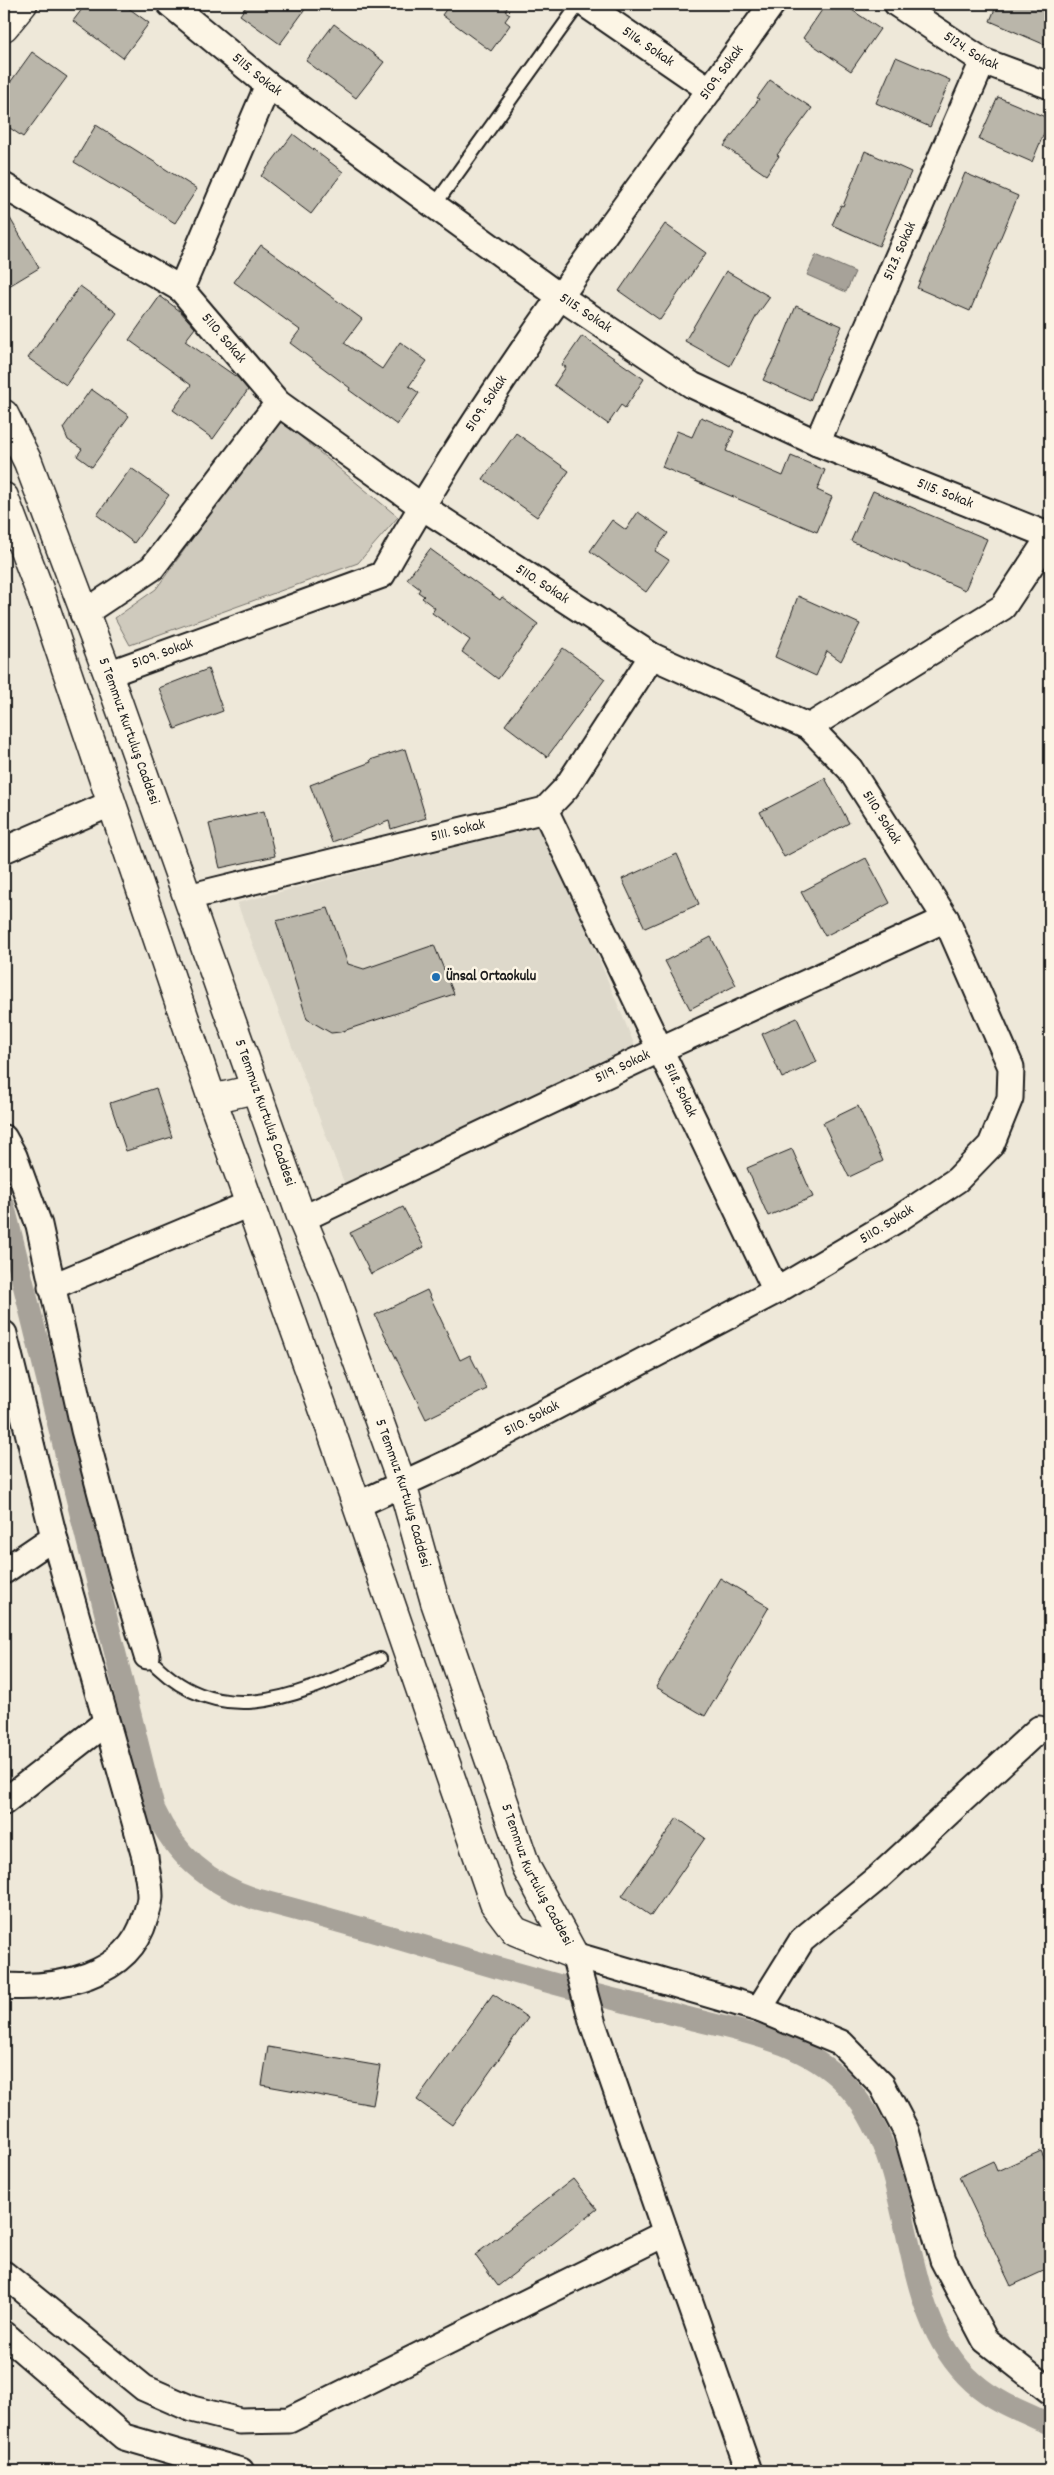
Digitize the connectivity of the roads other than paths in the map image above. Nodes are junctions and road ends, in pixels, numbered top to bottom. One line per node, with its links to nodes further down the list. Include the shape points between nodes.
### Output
1 (23, 4): 7 (main road)
2 (170, 4): 9 (street, 5115. Sokak)
3 (579, 4): 13 (lane)
4 (586, 4): 11 (street, 5116. Sokak)
5 (772, 4): 11 (street, 5109. Sokak)
6 (897, 4): 8 (street, 5124. Sokak)
7 (4, 26)
8 (983, 62): 10 (street, 5124. Sokak); 18 (street, 5123. Sokak)
9 (268, 85): 13 (street, 5115. Sokak); 14 (street)
10 (1050, 86)
11 (710, 90): 15 (street, 5109. Sokak)
12 (4, 186): 14 (street, 5110. Sokak)
13 (434, 206): 15 (street, 5115. Sokak)
14 (181, 289): 16 (street, 5110. Sokak)
15 (559, 296): 18 (street, 5115. Sokak, via 692,386); 20 (street, 5109. Sokak)
16 (278, 404): 20 (street, 5110. Sokak); 22 (street, via 152,568)
17 (4, 414): 22 (main road, 5 Temmuz Kurtuluş Caddesi, via 28,462)
18 (817, 443): 21 (street, 5115. Sokak)
19 (4, 497): 26 (main road, 5 Temmuz Kurtuluş Caddesi, via 42,598)
20 (421, 506): 23 (street, 5110. Sokak); 24 (street, 5109. Sokak, via 382,575)
21 (1050, 536): 25 (street, via 1003,608)
22 (83, 614): 24 (main road, 5 Temmuz Kurtuluş Caddesi)
23 (652, 656): 25 (street, 5110. Sokak); 27 (street, via 566,788)
24 (108, 674): 29 (main road, 5 Temmuz Kurtuluş Caddesi)
25 (809, 728): 30 (street, 5110. Sokak, via 850,769)
26 (110, 804): 28 (street); 33 (main road, 5 Temmuz Kurtuluş Caddesi)
27 (545, 810): 29 (street, 5111. Sokak); 31 (street, 5118. Sokak)
28 (4, 850)
29 (188, 897): 32 (main road, 5 Temmuz Kurtuluş Caddesi)
30 (946, 919): 31 (street, 5119. Sokak); 38 (street, 5110. Sokak, via 1011,1066 1010,1098 991,1146 957,1180)
31 (661, 1049): 36 (street, 5119. Sokak); 38 (street, 5118. Sokak)
32 (255, 1088): 33 (main road); 36 (main road, 5 Temmuz Kurtuluş Caddesi)
33 (212, 1100): 35 (main road, 5 Temmuz Kurtuluş Caddesi)
34 (4, 1138): 37 (street, via 14,1156 38,1226)
35 (248, 1204): 37 (street); 41 (main road, 5 Temmuz Kurtuluş Caddesi)
36 (302, 1219): 40 (main road, 5 Temmuz Kurtuluş Caddesi, via 331,1288)
37 (51, 1287): 44 (street, via 84,1430)
38 (776, 1291): 40 (street, 5110. Sokak)
39 (4, 1334): 42 (street)
40 (402, 1484): 41 (street, 5110. Sokak); 49 (main road, 5 Temmuz Kurtuluş Caddesi, via 435,1602 527,1869)
41 (357, 1505): 49 (main road, 5 Temmuz Kurtuluş Caddesi, via 494,1903 514,1932)
42 (54, 1537): 43 (street); 46 (street)
43 (4, 1571)
44 (147, 1656): 45 (lane, via 165,1675 193,1693 228,1702 296,1695)
45 (380, 1659)
46 (105, 1722): 48 (street); 50 (street, via 145,1857 150,1897 142,1927 128,1951 98,1972 66,1983)
47 (1039, 1729): 51 (street, via 881,1875 802,1940)
48 (4, 1802)
49 (574, 1955): 51 (street); 52 (street, via 593,2024)
50 (4, 1986)
51 (759, 2009): 55 (street, via 840,2042 882,2085 906,2131 943,2260 985,2340)
52 (666, 2233): 53 (street, via 289,2420 240,2420 192,2409 144,2388); 57 (street)
53 (4, 2274)
54 (4, 2334): 56 (street, via 124,2437)
55 (1050, 2391)
56 (241, 2471)
57 (749, 2471)

